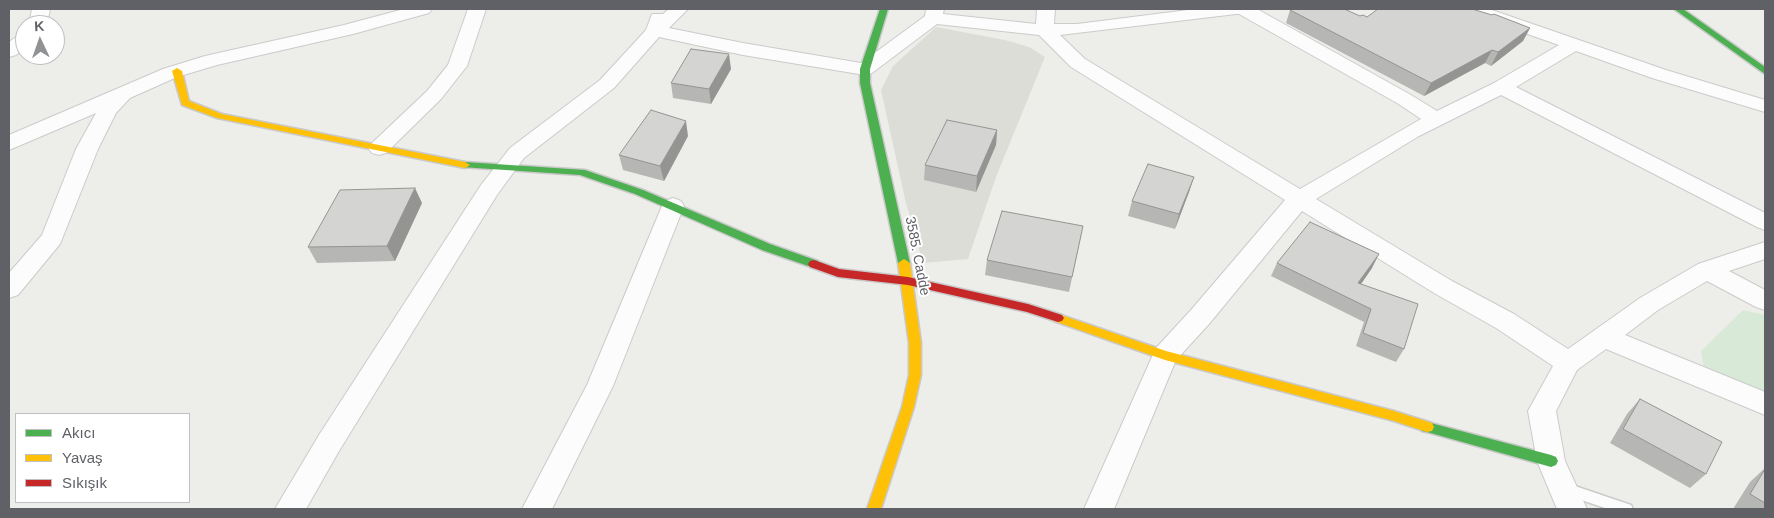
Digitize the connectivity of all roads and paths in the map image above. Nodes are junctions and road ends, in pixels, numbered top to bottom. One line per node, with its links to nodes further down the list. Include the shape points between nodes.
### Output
1 (351, 9): 14 (street)
2 (372, 9): 14 (street)
3 (423, 9): 14 (street)
4 (477, 9): 24 (street, via 457,66 434,95)
5 (679, 9): 13 (street)
6 (884, 9): 16 (street, 3585. Cadde)
7 (1236, 9): 12 (street, via 1077,29)
8 (1244, 9): 22 (street)
9 (1473, 9): 15 (street)
10 (1678, 9): 18 (street)
11 (934, 14): 12 (street); 16 (street)
12 (1045, 19): 26 (street, via 1078,63)
13 (658, 20): 16 (street, via 743,49); 25 (street, via 607,84 517,153)
14 (346, 30): 17 (street)
15 (1575, 44): 19 (street); 21 (street)
16 (865, 69): 31 (street, 3585. Cadde, via 868,103)
17 (177, 71): 20 (street); 24 (street, via 184,103 220,116)
18 (1765, 71)
19 (1501, 87): 22 (street); 28 (street)
20 (123, 94): 23 (street); 32 (street, via 107,111 87,149 52,238)
21 (1765, 106)
22 (1436, 120): 26 (street)
23 (9, 143)
24 (379, 148): 25 (street, via 457,165)
25 (506, 168): 27 (street, via 581,172); 40 (street, via 334,434)
26 (1299, 198): 35 (street); 36 (street)
27 (673, 206): 31 (street, via 766,247 838,273); 41 (street, via 600,386)
28 (1765, 222)
29 (1765, 250): 30 (street)
30 (1706, 270): 33 (street); 34 (street, via 1649,304)
31 (908, 281): 35 (street, via 1028,308); 42 (street, 3585. Cadde, via 915,375 908,407)
32 (9, 289)
33 (1765, 301)
34 (1604, 337): 36 (street); 37 (street)
35 (1165, 355): 38 (street); 43 (street)
36 (1568, 363): 38 (street, via 1542,411)
37 (1765, 404)
38 (1551, 461): 39 (street)
39 (1567, 499): 44 (lane)
40 (290, 509)
41 (536, 509)
42 (874, 509)
43 (1099, 509)
44 (1626, 509)

